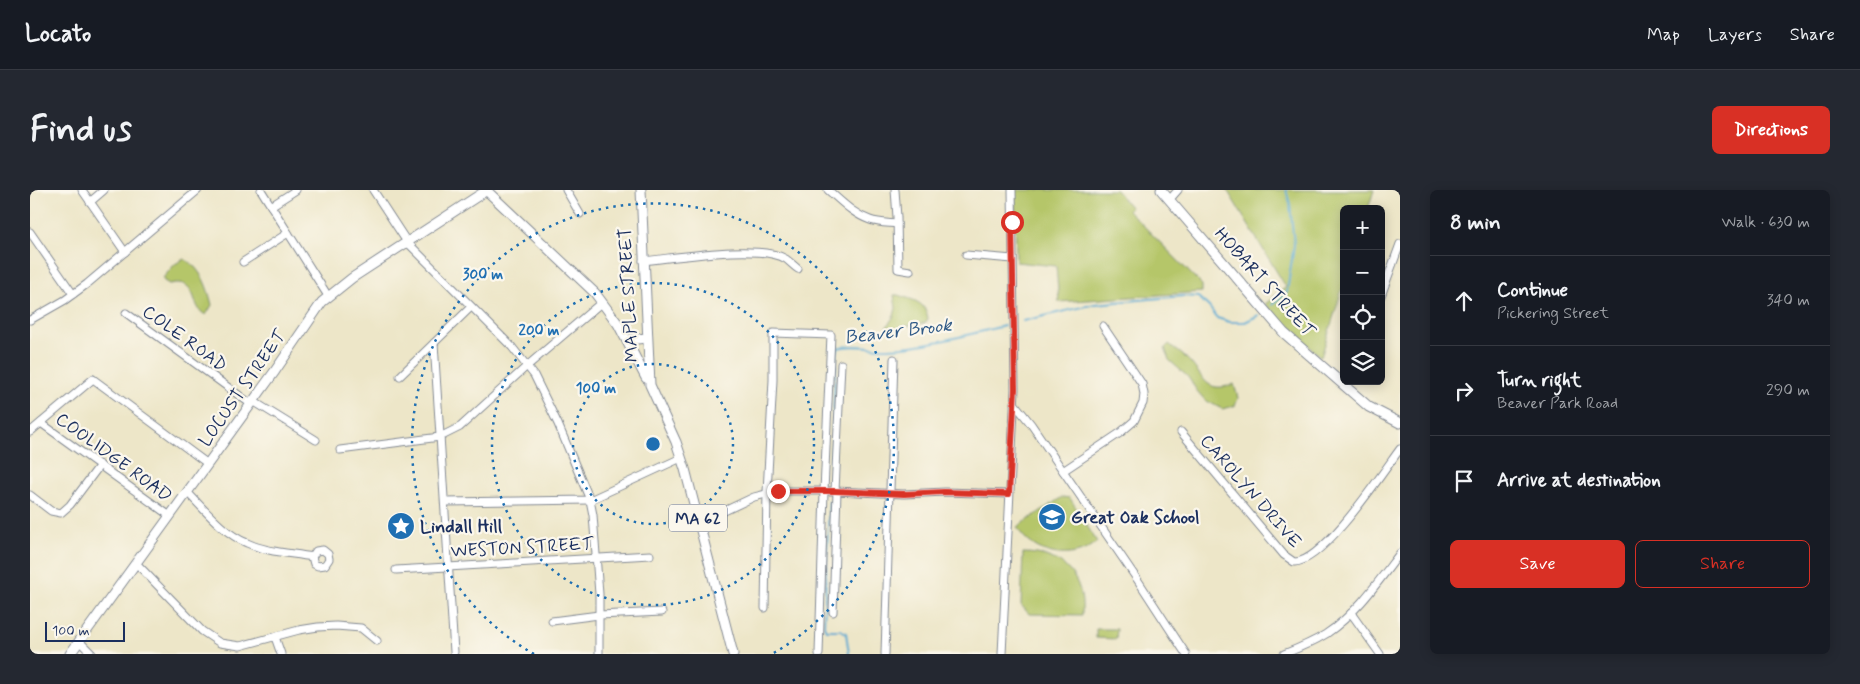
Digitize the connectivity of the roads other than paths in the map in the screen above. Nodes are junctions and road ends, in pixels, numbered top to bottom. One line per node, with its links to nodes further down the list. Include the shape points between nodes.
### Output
1 (82, 190): 16 (street)
2 (104, 190): 16 (street)
3 (198, 190): 24 (street)
4 (261, 190): 17 (street)
5 (296, 190): 17 (street)
6 (373, 190): 22 (street)
7 (487, 190): 22 (main road, LOCUST STREET); 34 (main road, MA 62)
8 (566, 190): 18 (street)
9 (641, 190): 27 (main road, MAPLE STREET)
10 (828, 190): 19 (street, via 861,216)
11 (895, 190): 19 (street)
12 (1012, 190): 26 (street)
13 (1161, 190): 15 (main road, HOBART STREET)
14 (1178, 190): 15 (street)
15 (1170, 199): 46 (main road, HOBART STREET, via 1274,322)
16 (90, 202): 24 (street)
17 (271, 206): 21 (street)
18 (580, 214)
19 (897, 224): 30 (street, via 898,269)
20 (30, 232): 31 (street)
21 (288, 233): 28 (street); 33 (street)
22 (407, 242): 33 (main road, LOCUST STREET); 35 (street)
23 (1400, 244): 32 (street)
24 (125, 252): 31 (street)
25 (966, 255): 26 (street)
26 (1013, 259): 50 (street)
27 (643, 260): 29 (street, via 755,253 784,258); 39 (main road, MAPLE STREET)
28 (243, 262)
29 (798, 269)
30 (910, 271)
31 (73, 294): 37 (street)
32 (1381, 295)
33 (328, 296): 49 (main road, LOCUST STREET, via 317,307)
34 (602, 302): 40 (main road, MA 62); 44 (street)
35 (471, 306): 41 (street); 44 (street)
36 (126, 313): 49 (street, COLE ROAD)
37 (30, 320)
38 (1103, 326): 64 (street, via 1142,384 1142,403 1138,415 1128,427)
39 (647, 338): 40 (main road); 48 (main road, MAPLE STREET)
40 (627, 340): 48 (main road, MA 62)
41 (434, 343): 45 (street); 57 (street)
42 (894, 359): 69 (street)
43 (841, 364): 66 (street)
44 (528, 366): 57 (street, via 460,427); 72 (street, via 558,424)
45 (400, 376)
46 (1340, 377)
47 (1349, 385): 53 (main road, HOBART STREET, via 1374,410)
48 (650, 386): 61 (main road, MAPLE STREET / MA 62)
49 (252, 403): 58 (street, COLE ROAD); 62 (main road, LOCUST STREET)
50 (1014, 403): 51 (street); 54 (street)
51 (1025, 417): 54 (street); 64 (street)
52 (41, 423): 55 (street); 62 (street, via 93,379); 63 (street, COOLIDGE ROAD)
53 (1400, 423)
54 (1013, 424): 70 (street)
55 (30, 432)
56 (1181, 432): 59 (street, CAROLYN DRIVE, via 1284,555 1294,562 1304,560 1338,531)
57 (440, 438): 60 (street); 73 (street)
58 (316, 440)
59 (1400, 449)
60 (340, 450)
61 (681, 458): 72 (street); 75 (main road, MAPLE STREET / MA 62)
62 (208, 464): 67 (main road, LOCUST STREET)
63 (100, 465): 71 (street, via 61,513 51,511); 74 (street, COOLIDGE ROAD)
64 (1063, 471): 101 (street)
65 (824, 491): 66 (street); 68 (street); 68 (street, via 831,335 773,333); 98 (street)
66 (836, 491): 69 (street); 85 (street)
67 (187, 492): 74 (main road, LOCUST STREET); 78 (street, via 240,540 257,547)
68 (767, 492): 75 (street); 83 (street)
69 (890, 494): 70 (street); 99 (street)
70 (1009, 494): 100 (street)
71 (30, 495)
72 (590, 500): 73 (street); 79 (street)
73 (445, 502): 81 (street)
74 (170, 516): 80 (main road, LOCUST STREET)
75 (699, 523): 97 (main road, MAPLE STREET / MA 62)
76 (1400, 553): 86 (street)
77 (650, 555): 79 (street, WESTON STREET)
78 (312, 557)
79 (596, 558): 81 (street, WESTON STREET); 87 (street)
80 (136, 563): 89 (street, via 202,632 215,641 240,646); 90 (main road, LOCUST STREET)
81 (449, 567): 82 (street, WESTON STREET); 92 (street)
82 (396, 570)
83 (765, 608)
84 (662, 612): 87 (street)
85 (833, 612)
86 (1352, 613): 102 (street, via 1322,636); 103 (street)
87 (599, 615): 88 (street); 96 (street)
88 (552, 620)
89 (275, 637): 91 (street, via 318,627 346,626 361,628); 95 (street)
90 (79, 641): 93 (main road, LOCUST STREET); 94 (street)
91 (377, 641)
92 (454, 652)
93 (70, 654)
94 (92, 654)
95 (281, 654)
96 (599, 654)
97 (733, 654)
98 (819, 654)
99 (885, 654)
100 (1002, 654)
101 (1186, 654)
102 (1284, 654)
103 (1380, 654)

